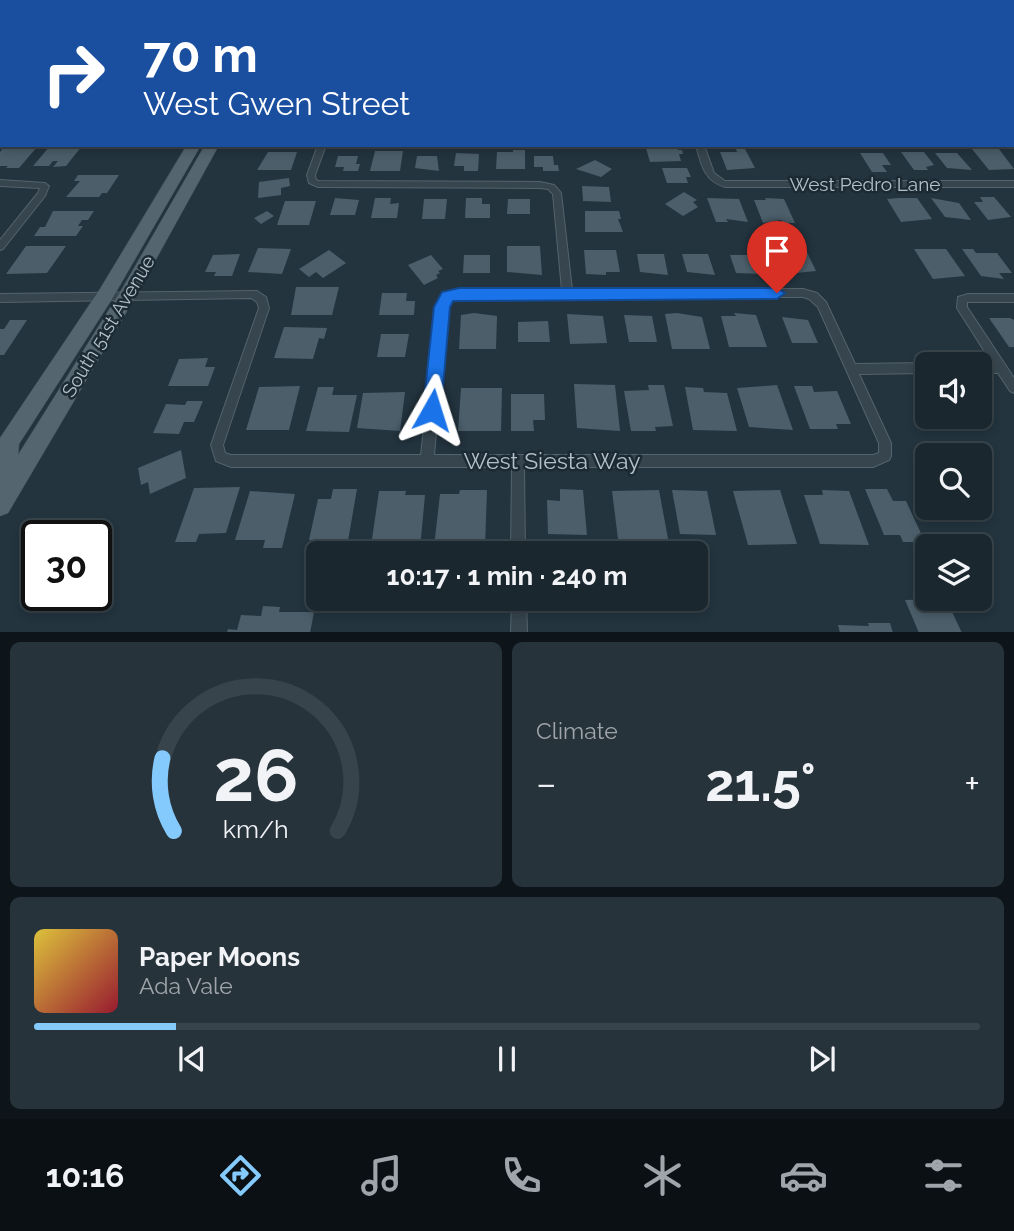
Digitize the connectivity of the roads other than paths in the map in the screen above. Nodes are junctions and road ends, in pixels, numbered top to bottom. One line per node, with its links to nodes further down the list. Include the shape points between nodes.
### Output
1 (193, 147): 8 (main road, South 51st Avenue)
2 (211, 147): 9 (main road, South 51st Avenue)
3 (321, 147): 10 (street, via 311,175 318,184 551,187 557,193)
4 (701, 147): 6 (street, West Pedro Lane, via 717,183)
5 (0, 183): 7 (street, via 45,186)
6 (1014, 184)
7 (0, 247)
8 (106, 294): 9 (street); 11 (street); 18 (main road, South 51st Avenue)
9 (128, 294): 19 (street, West Siesta Way, via 253,294 262,300 264,308 217,444 220,457 231,461); 22 (main road, South 51st Avenue)
10 (567, 294): 16 (street, via 803,293 822,305); 19 (street, via 448,296 442,307)
11 (0, 298)
12 (1014, 298): 15 (street, via 962,300 962,308)
13 (915, 368): 16 (street)
14 (992, 368): 15 (street)
15 (1001, 368): 17 (street)
16 (851, 369): 20 (street, West Siesta Way, via 885,443 885,456 873,461)
17 (1014, 388)
18 (5, 449): 21 (main road, South 51st Avenue, via 6,465)
19 (427, 461): 20 (street, West Siesta Way)
20 (517, 461): 23 (street)
21 (0, 476)
22 (0, 505)
23 (519, 541)
24 (519, 611): 25 (street)
25 (519, 632)

